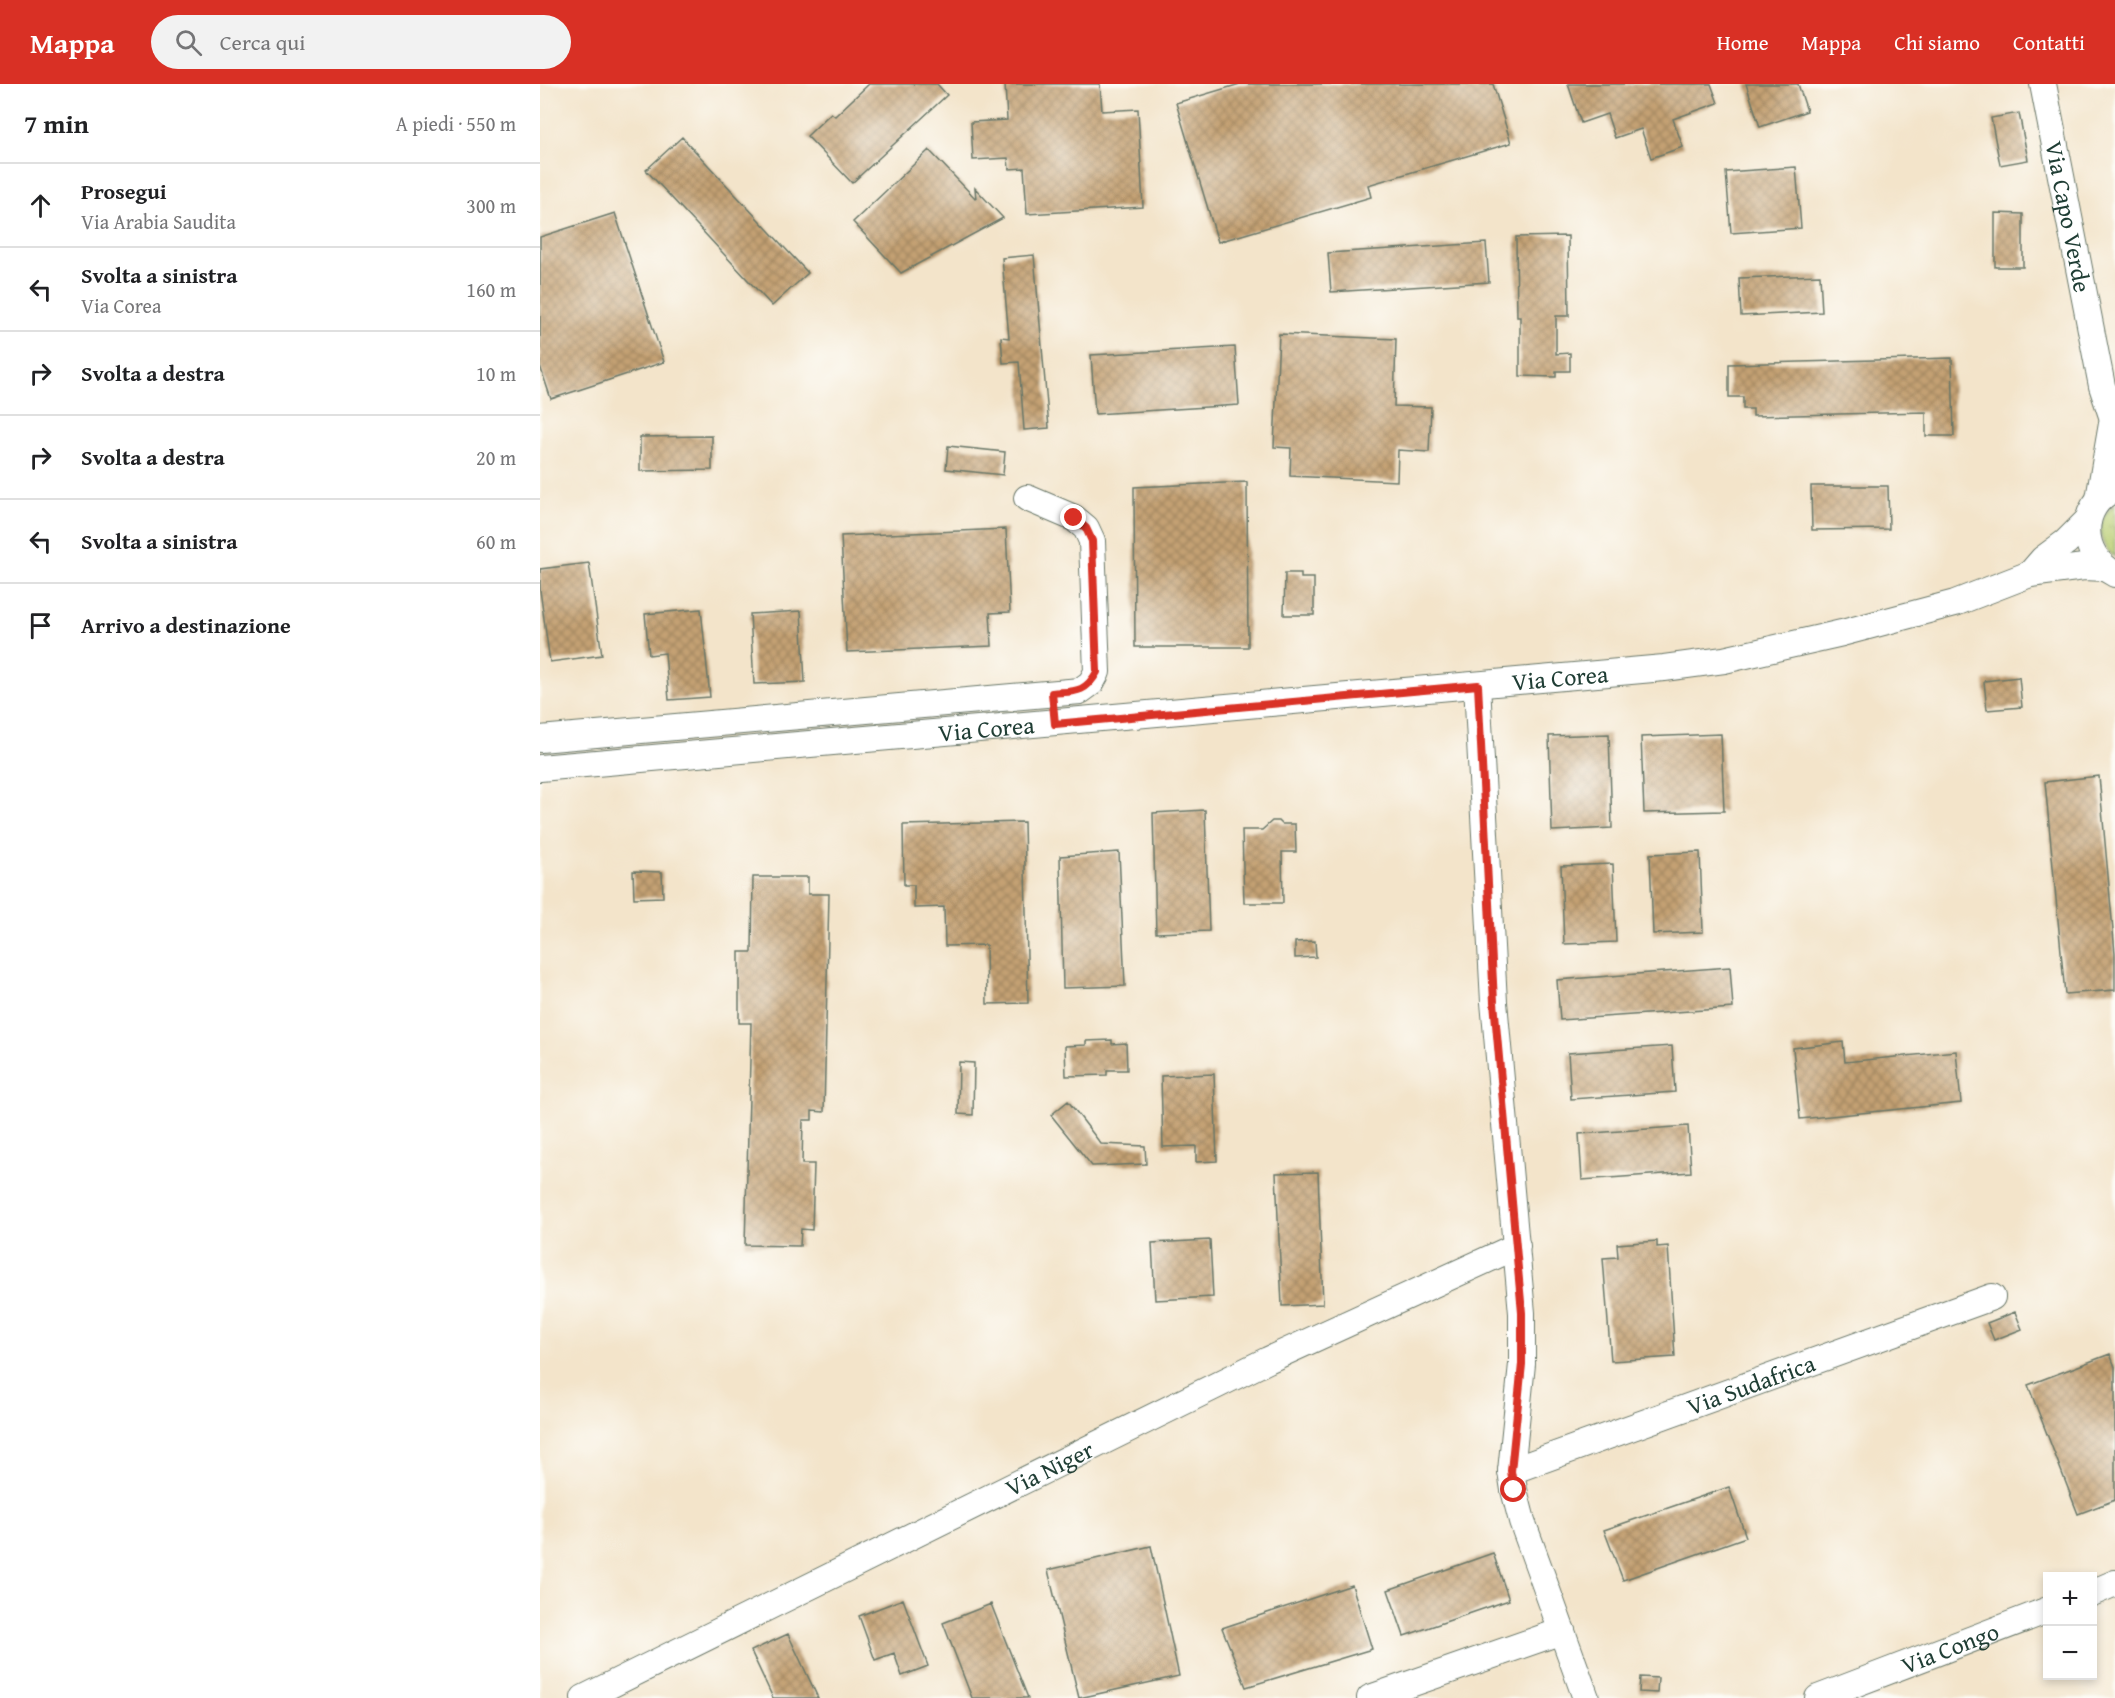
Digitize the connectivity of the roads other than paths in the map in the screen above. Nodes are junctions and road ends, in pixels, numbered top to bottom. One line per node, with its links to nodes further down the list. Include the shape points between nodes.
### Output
1 (2043, 84): 2 (street, Via Capo Verde, via 2102,386)
2 (2114, 421): 4 (street)
3 (1027, 498): 8 (street, via 1074,518 1086,528 1092,541 1097,672 1080,691)
4 (2101, 503): 5 (street, via 2086,530 2090,549); 6 (street)
5 (2110, 571): 6 (street, via 2084,567)
6 (2030, 574): 7 (street, Via Corea, via 1955,603 1724,660)
7 (1478, 685): 10 (street, Via Corea); 16 (street, via 1494,1002)
8 (1052, 693): 9 (street); 10 (street)
9 (759, 720): 11 (street); 13 (street)
10 (1055, 724): 13 (street, Via Corea)
11 (643, 731): 12 (street); 14 (street)
12 (540, 738)
13 (761, 750): 14 (street, Via Corea)
14 (646, 759): 15 (street, Via Corea)
15 (540, 768)
16 (1517, 1246): 18 (street, via 1522,1364); 23 (street, Via Niger, via 1268,1360)
17 (1992, 1297): 18 (street, Via Sudafrica)
18 (1511, 1471): 22 (street, via 1522,1521)
19 (2115, 1584): 20 (street)
20 (2097, 1591)
21 (2043, 1612): 26 (street, Via Congo)
22 (1562, 1631): 24 (street); 25 (street)
23 (584, 1698)
24 (1370, 1698)
25 (1586, 1698)
26 (1818, 1698)

